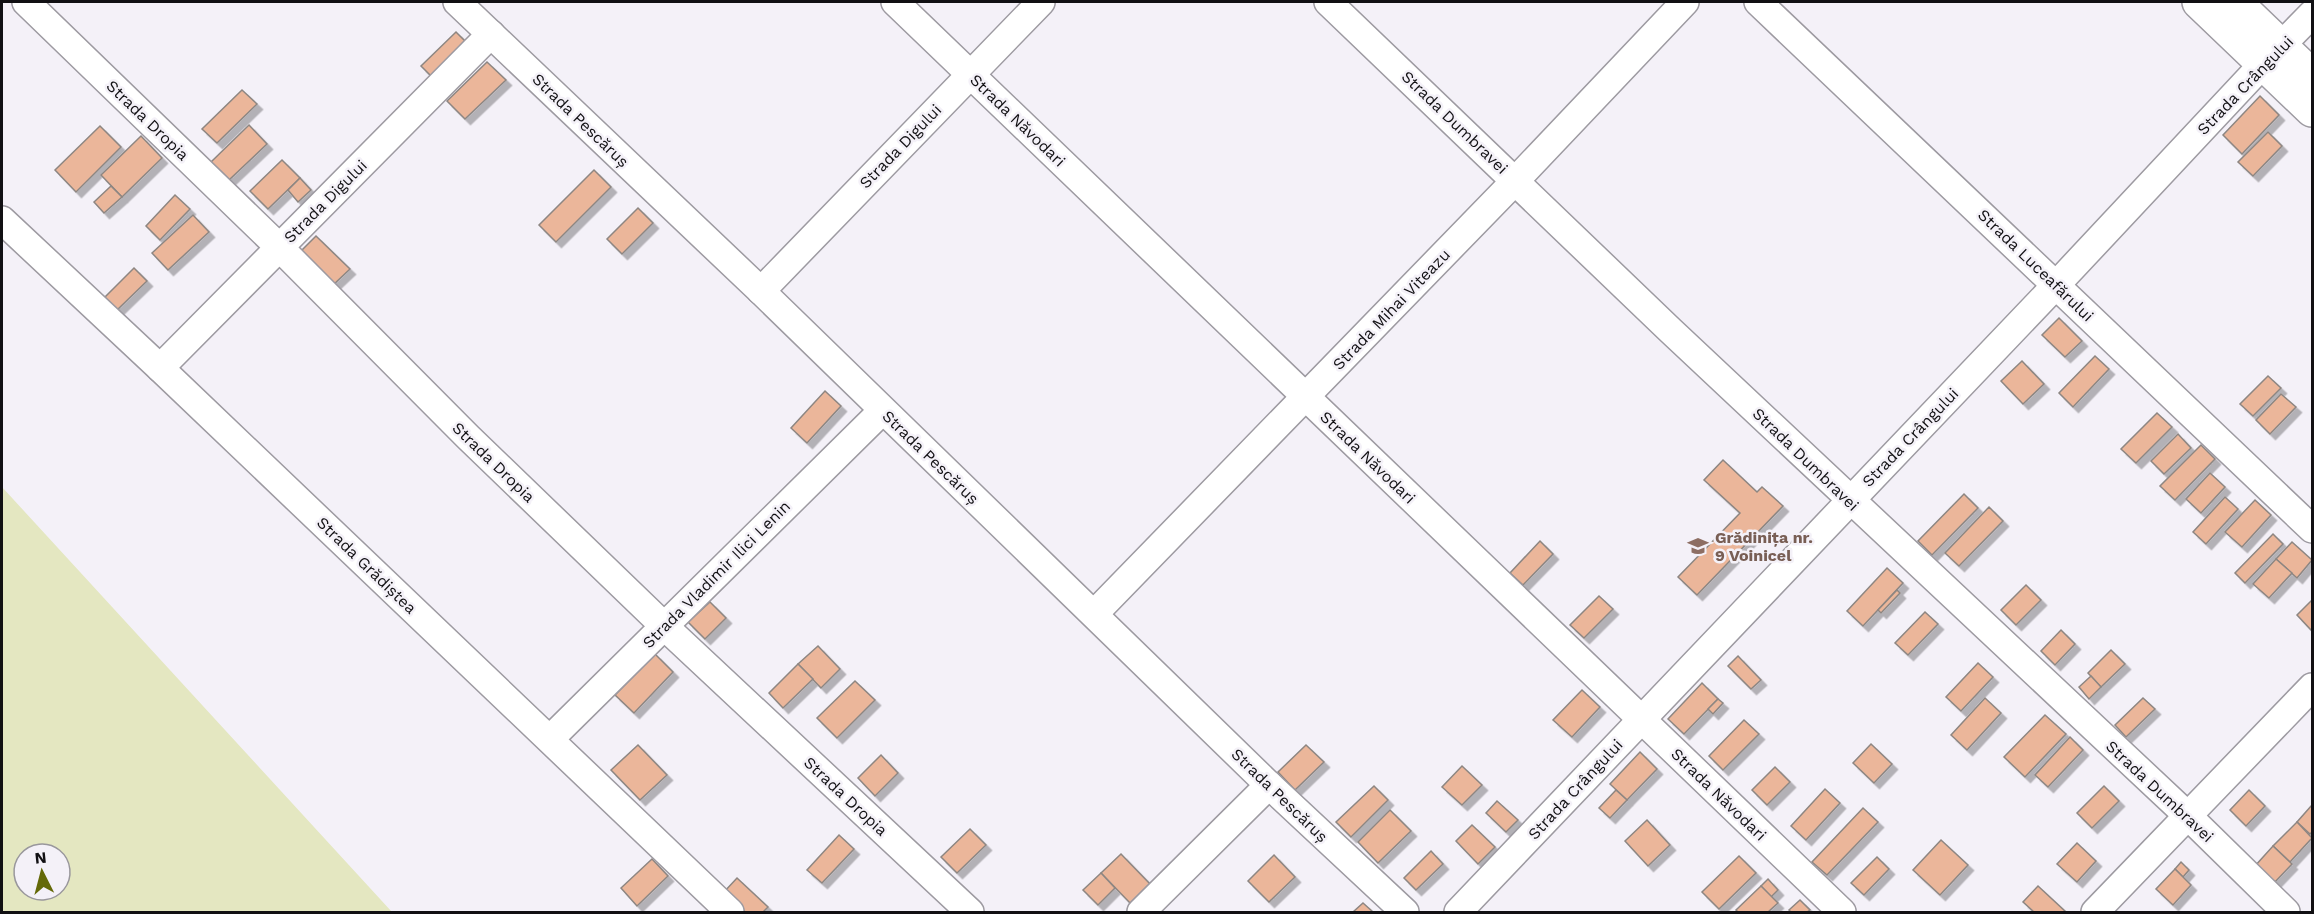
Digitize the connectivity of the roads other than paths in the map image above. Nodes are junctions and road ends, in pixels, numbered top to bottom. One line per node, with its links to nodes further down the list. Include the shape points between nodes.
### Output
1 (26, 2): 18 (street, Strada Dropia)
2 (457, 2): 11 (street, Strada Pescăruș)
3 (894, 2): 13 (street, Strada Năvodari)
4 (1041, 2): 13 (street, Strada Digului)
5 (1328, 2): 16 (street, Strada Dumbravei)
6 (1685, 2): 16 (street, Strada Mihai Viteazu)
7 (1758, 2): 19 (street, Strada Luceafărului)
8 (2199, 2): 12 (main road)
9 (2235, 2): 12 (main road)
10 (2313, 14): 12 (street, Strada Crângului)
11 (491, 34): 18 (street, Strada Digului); 20 (street, Strada Pescăruș)
12 (2272, 55): 14 (main road); 15 (main road); 19 (street, Strada Crângului)
13 (970, 74): 20 (street, Strada Digului); 22 (street, Strada Năvodari)
14 (2313, 76)
15 (2313, 110)
16 (1516, 180): 22 (street, Strada Mihai Viteazu); 24 (street, Strada Dumbravei)
17 (2, 220): 21 (street, Strada Grădiștea)
18 (279, 247): 21 (street, Strada Digului); 27 (street, Strada Dropia)
19 (2057, 284): 24 (street, Strada Crângului); 25 (street, Strada Luceafărului)
20 (761, 291): 23 (street, Strada Pescăruș)
21 (160, 368): 30 (street, Strada Grădiștea)
22 (1306, 396): 26 (street, Strada Mihai Viteazu); 29 (street, Strada Năvodari)
23 (882, 411): 26 (street, Strada Pescăruș); 27 (street, Strada Vladimir Ilici Lenin)
24 (1849, 500): 29 (street, Strada Crângului); 32 (street, Strada Dumbravei)
25 (2313, 529)
26 (1094, 614): 31 (street, Strada Pescăruș)
27 (663, 625): 30 (street, Strada Vladimir Ilici Lenin); 34 (street, Strada Dropia)
28 (2313, 687): 32 (street)
29 (1641, 718): 37 (street, Strada Crângului); 38 (street, Strada Năvodari)
30 (550, 739): 33 (street, Strada Grădiștea)
31 (1269, 785): 35 (street); 36 (street, Strada Pescăruș)
32 (2187, 815): 39 (street); 40 (street, Strada Dumbravei)
33 (730, 912)
34 (970, 912)
35 (1141, 912)
36 (1405, 912)
37 (1458, 912)
38 (1842, 912)
39 (2095, 912)
40 (2286, 912)

